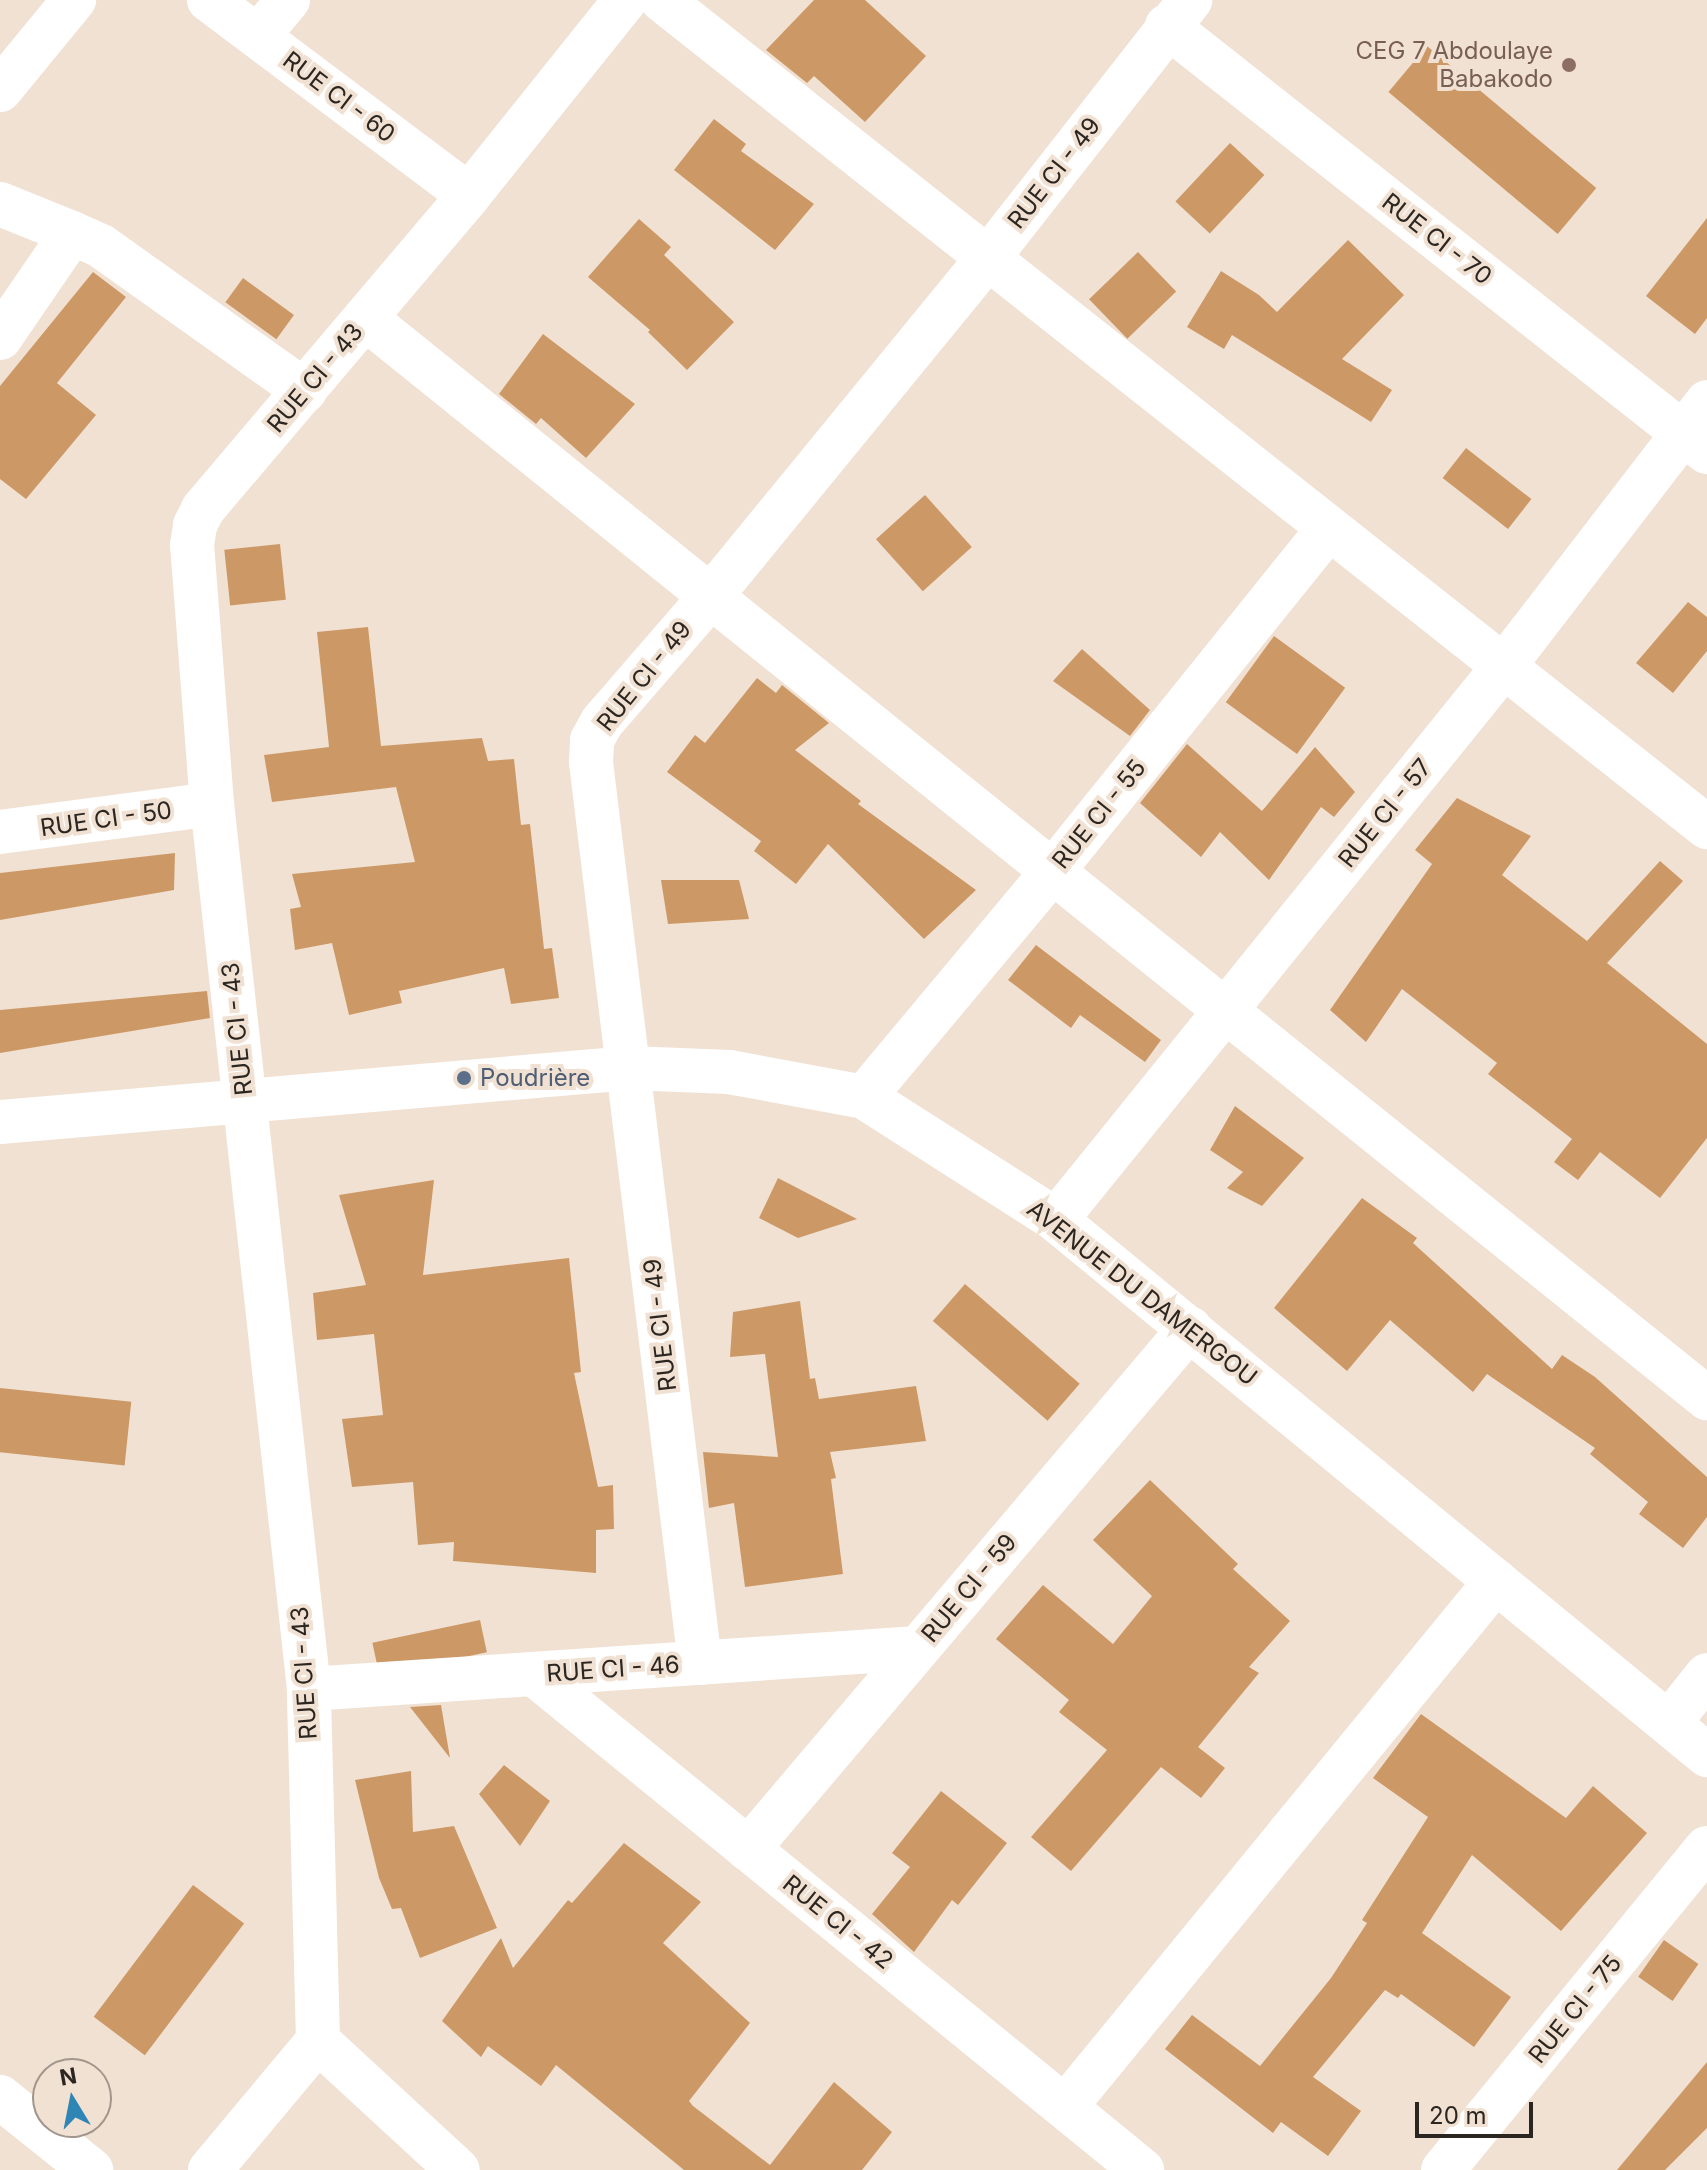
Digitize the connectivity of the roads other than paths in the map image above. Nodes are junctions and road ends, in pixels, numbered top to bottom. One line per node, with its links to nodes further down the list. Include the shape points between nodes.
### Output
1 (74, 0): 8 (street)
2 (209, 0): 7 (street, RUE CI - 60)
3 (288, 0): 7 (street)
4 (625, 0): 9 (street, RUE CI - 43)
5 (662, 0): 12 (street)
6 (1179, 13): 12 (street, RUE CI - 49); 16 (street, RUE CI - 70)
7 (258, 36): 9 (street, RUE CI - 60)
8 (0, 90)
9 (469, 195): 13 (street, RUE CI - 43)
10 (0, 204): 11 (street)
11 (86, 240): 14 (street); 15 (street)
12 (988, 258): 17 (street); 18 (street, RUE CI - 49)
13 (365, 318): 15 (street, RUE CI - 43); 18 (street)
14 (0, 338)
15 (305, 391): 20 (street, RUE CI - 43, via 195,525 192,545)
16 (1698, 428): 19 (street, RUE CI - 57)
17 (1329, 528): 19 (street); 23 (street, RUE CI - 55)
18 (711, 596): 23 (street); 25 (street, RUE CI - 49, via 592,740)
19 (1504, 666): 21 (street); 24 (street, RUE CI - 57)
20 (212, 804): 22 (street, RUE CI - 50); 27 (street, RUE CI - 43)
21 (1707, 827)
22 (0, 832)
23 (1053, 871): 24 (street); 26 (street, RUE CI - 55)
24 (1226, 1010): 29 (street, RUE CI - 57); 31 (street)
25 (630, 1068): 26 (street, AVENUE DU DAMERGOU, via 729,1072); 27 (street, AVENUE DU DAMERGOU); 34 (street, RUE CI - 49)
26 (864, 1097): 29 (street, AVENUE DU DAMERGOU)
27 (245, 1101): 28 (street, AVENUE DU DAMERGOU); 37 (street, RUE CI - 43)
28 (0, 1122)
29 (1056, 1220): 30 (street, AVENUE DU DAMERGOU)
30 (1190, 1328): 32 (street, AVENUE DU DAMERGOU); 33 (street, RUE CI - 59)
31 (1707, 1398)
32 (1496, 1581): 38 (street, AVENUE DU DAMERGOU); 44 (street)
33 (918, 1648): 34 (street, RUE CI - 46); 41 (street, RUE CI - 59)
34 (700, 1663): 35 (street, RUE CI - 46)
35 (534, 1674): 37 (street, RUE CI - 46); 41 (street, RUE CI - 42)
36 (1707, 1675): 38 (street)
37 (309, 1689): 42 (street, RUE CI - 43)
38 (1669, 1723): 39 (street, AVENUE DU DAMERGOU)
39 (1707, 1755)
40 (1707, 1848): 49 (street, RUE CI - 75)
41 (748, 1849): 44 (street, RUE CI - 42)
42 (318, 2041): 46 (street); 47 (street)
43 (0, 2097): 45 (street)
44 (1065, 2107): 48 (street, RUE CI - 42)
45 (91, 2170)
46 (210, 2170)
47 (458, 2170)
48 (1142, 2170)
49 (1443, 2170)

